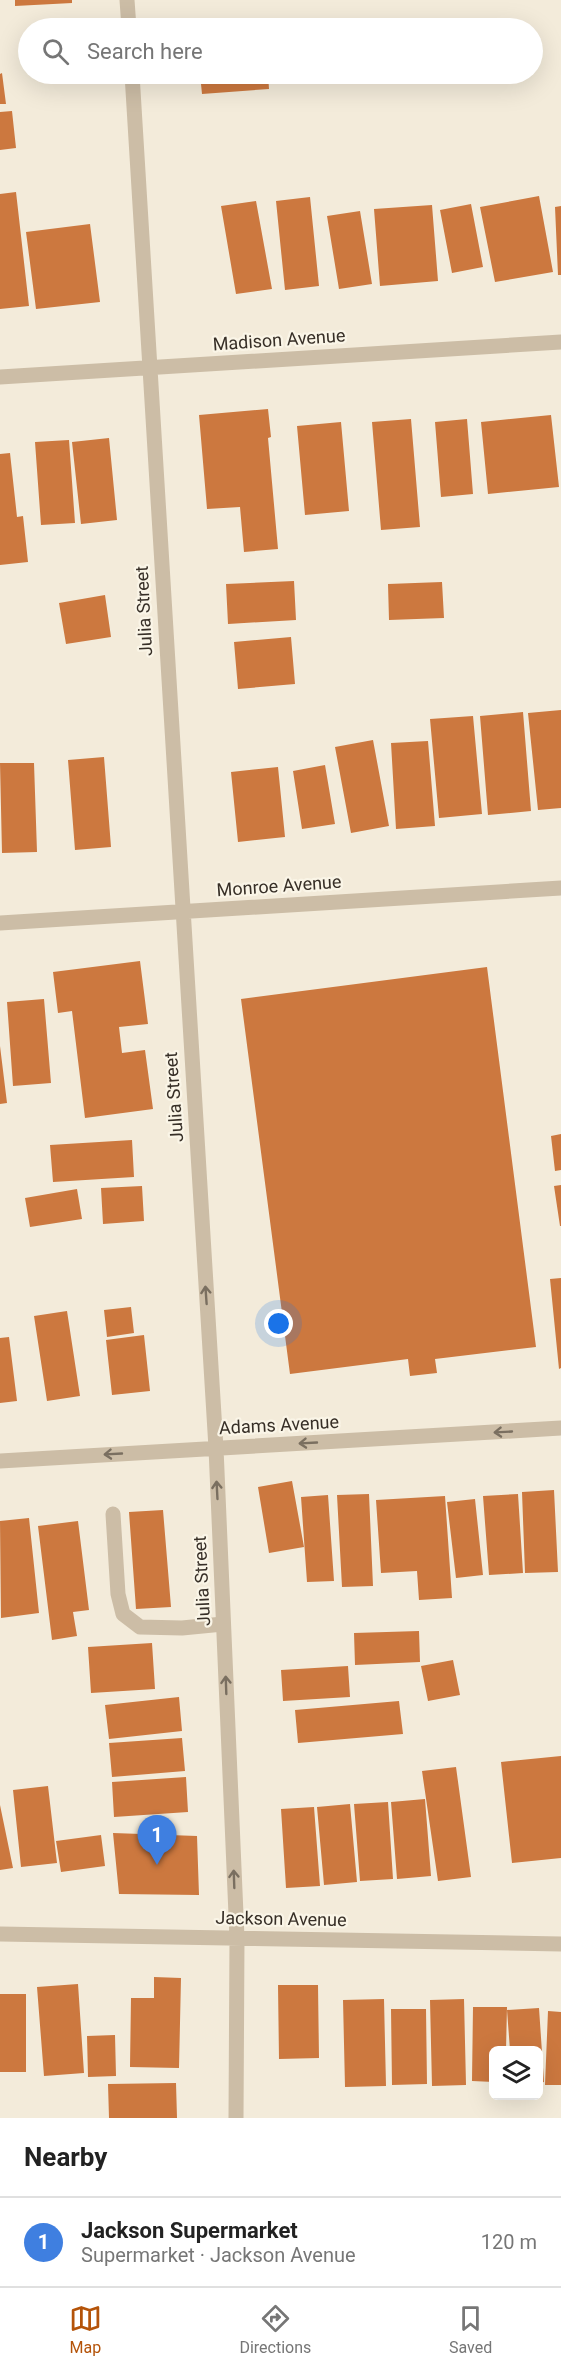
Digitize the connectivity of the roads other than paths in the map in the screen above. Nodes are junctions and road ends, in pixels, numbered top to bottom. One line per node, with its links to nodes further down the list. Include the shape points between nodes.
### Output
1 (127, 0): 2 (street)
2 (128, 18)
3 (133, 84): 5 (street, Julia Street)
4 (561, 342): 5 (street, Madison Avenue)
5 (150, 368): 6 (street, Madison Avenue); 8 (street, Julia Street)
6 (0, 377)
7 (561, 888): 8 (street, Monroe Avenue)
8 (182, 912): 9 (street, Monroe Avenue); 11 (street, Julia Street, one-way to 8)
9 (0, 923)
10 (561, 1428): 11 (street, Adams Avenue, one-way to 11)
11 (216, 1448): 12 (street, Adams Avenue, one-way to 12); 14 (street, Julia Street, one-way to 11)
12 (0, 1461)
13 (113, 1514): 14 (street, via 123,1614 140,1627)
14 (224, 1624): 16 (street, Julia Street, one-way to 14)
15 (0, 1934): 16 (street, Jackson Avenue)
16 (237, 1938): 17 (street, Jackson Avenue); 18 (street, Julia Street)
17 (561, 1944)
18 (236, 2118)

